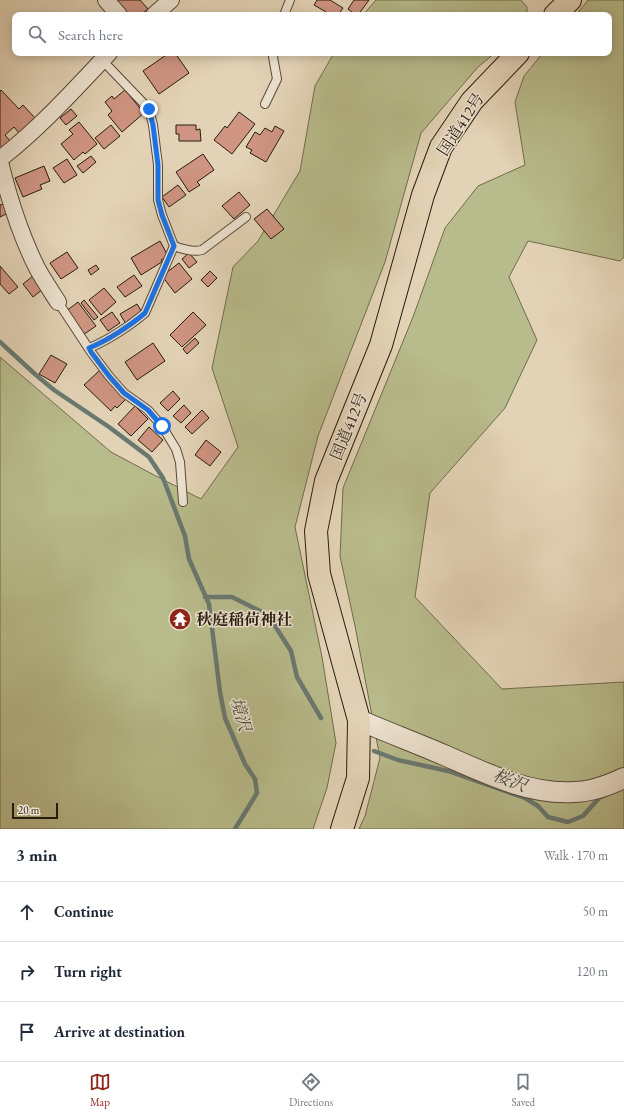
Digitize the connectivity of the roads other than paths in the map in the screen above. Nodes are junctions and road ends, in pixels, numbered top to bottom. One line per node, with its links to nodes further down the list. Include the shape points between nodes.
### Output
1 (106, 0): 5 (street)
2 (171, 0): 6 (street)
3 (290, 0): 7 (lane)
4 (570, 0): 8 (highway)
5 (116, 12)
6 (157, 12)
7 (285, 12)
8 (558, 12)
9 (106, 56): 13 (street); 15 (lane, via 149,109 158,165 158,200)
10 (273, 56): 12 (lane, via 277,79)
11 (515, 56): 19 (highway, 国道412号, via 472,101 441,147 423,195 381,345 326,481 316,531 319,574)
12 (265, 104)
13 (0, 161): 16 (street, via 12,207 26,244)
14 (246, 217): 15 (lane, via 202,250)
15 (174, 246): 17 (lane, via 145,313 98,345)
16 (58, 302): 17 (lane)
17 (89, 348): 18 (lane, via 124,393 148,410 162,426 176,449 180,462)
18 (183, 502)
19 (359, 720): 20 (street, via 486,773 549,792 575,792); 21 (highway, 国道412号, via 358,778)
20 (624, 778)
21 (342, 829)

